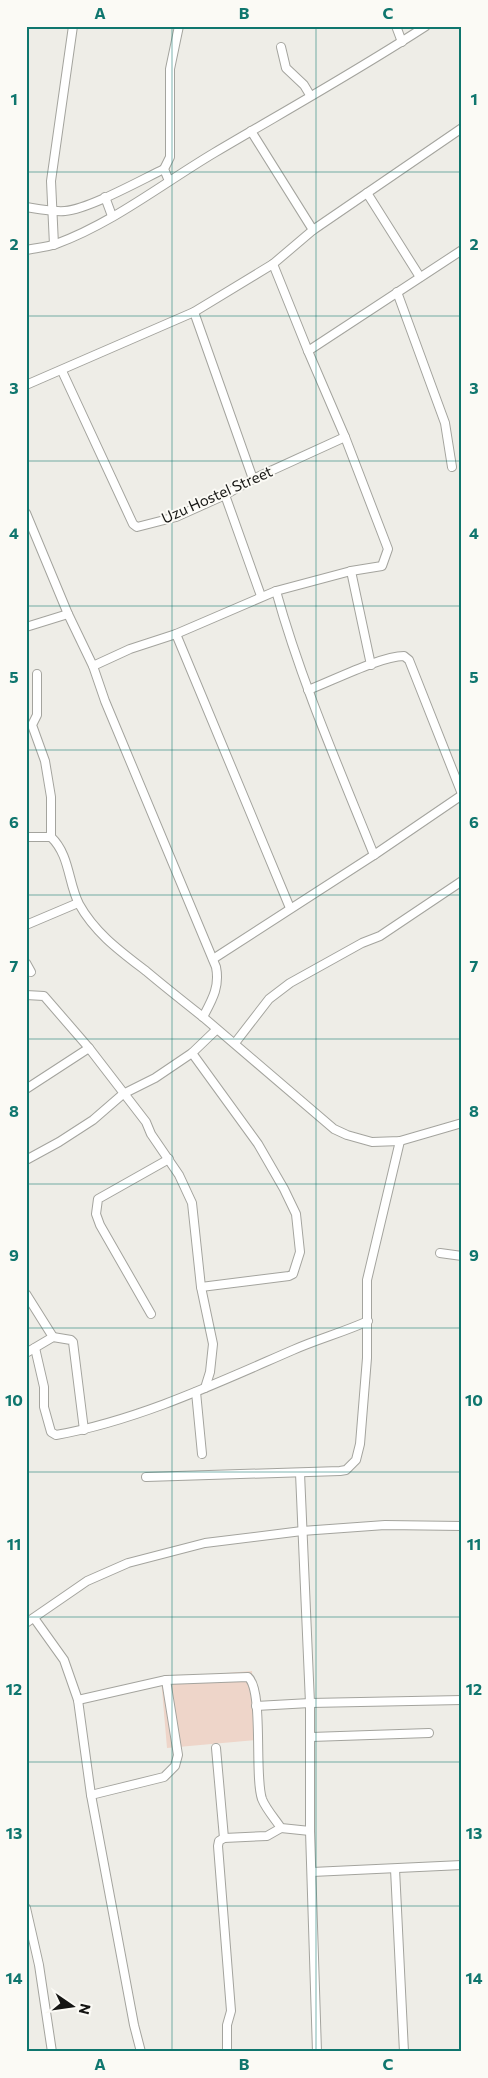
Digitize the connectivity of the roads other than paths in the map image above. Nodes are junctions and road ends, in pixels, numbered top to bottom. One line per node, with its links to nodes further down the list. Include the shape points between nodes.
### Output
1 (73, 26): 15 (street, via 51,181)
2 (179, 26): 10 (street, via 170,69 170,157)
3 (396, 26): 5 (street)
4 (426, 26): 5 (street)
5 (402, 42): 7 (street)
6 (281, 46): 7 (street, via 286,68)
7 (310, 95): 9 (street)
8 (461, 130): 12 (street)
9 (251, 131): 11 (street); 17 (street)
10 (164, 169): 11 (street); 13 (street)
11 (169, 181): 16 (street)
12 (367, 193): 17 (street); 22 (street)
13 (105, 197): 15 (street, via 66,211); 16 (street)
14 (26, 207): 15 (street)
15 (53, 210): 18 (street)
16 (112, 216): 18 (street)
17 (312, 230): 21 (street)
18 (54, 245): 19 (street)
19 (26, 250)
20 (462, 250): 22 (street)
21 (273, 264): 24 (street); 25 (street)
22 (420, 277): 23 (street)
23 (397, 292): 25 (street); 29 (street, via 445,423)
24 (194, 312): 26 (street); 30 (street)
25 (308, 351): 28 (street)
26 (62, 370): 27 (street); 31 (street, Uzu Hostel Street, via 133,524 137,527 151,524)
27 (26, 385)
28 (345, 437): 30 (street, Uzu Hostel Street); 34 (street, via 388,549 382,566)
29 (452, 467)
30 (254, 478): 31 (street, Uzu Hostel Street)
31 (225, 495): 36 (street)
32 (26, 513): 33 (street)
33 (30, 534): 37 (street)
34 (351, 570): 35 (street); 40 (street)
35 (276, 590): 36 (street); 43 (street)
36 (261, 596): 39 (street)
37 (68, 614): 38 (street); 41 (street)
38 (26, 627)
39 (176, 634): 41 (street, via 130,649); 52 (street)
40 (371, 665): 43 (street); 46 (street, via 398,656 409,660)
41 (93, 666): 54 (street)
42 (37, 674): 45 (street, via 36,715)
43 (308, 690): 49 (street)
44 (26, 719): 45 (street)
45 (32, 725): 48 (street, via 45,760 51,797)
46 (462, 794): 49 (street)
47 (26, 837): 48 (street)
48 (51, 837): 51 (street, via 62,854)
49 (374, 855): 52 (street)
50 (462, 881): 60 (street, via 380,936 290,983 269,999)
51 (78, 903): 53 (street); 58 (street, via 115,948)
52 (290, 908): 54 (street)
53 (26, 925)
54 (212, 959): 58 (street, via 218,978 215,996)
55 (26, 963): 56 (street)
56 (31, 972)
57 (26, 995): 61 (street, via 44,996)
58 (203, 1017): 59 (street)
59 (216, 1030): 60 (street); 62 (street)
60 (235, 1043): 66 (street, via 334,1129 372,1142)
61 (89, 1048): 63 (street); 64 (street)
62 (192, 1053): 64 (street, via 155,1078); 71 (street, via 258,1144 284,1189 296,1214 300,1252 293,1274 289,1276)
63 (26, 1089)
64 (123, 1094): 67 (street, via 146,1122); 68 (street, via 93,1120)
65 (462, 1123): 66 (street)
66 (400, 1141): 74 (street, via 367,1280)
67 (169, 1159): 71 (street, via 192,1203); 73 (street, via 98,1199 96,1214)
68 (26, 1160)
69 (440, 1253): 70 (street)
70 (462, 1256)
71 (200, 1287): 78 (street, via 214,1344)
72 (26, 1294): 75 (street)
73 (151, 1314)
74 (368, 1320): 78 (street); 82 (street, via 366,1389 356,1460 346,1470)
75 (54, 1337): 76 (street); 80 (street, via 73,1342)
76 (35, 1348): 77 (street); 80 (street, via 51,1432 56,1435)
77 (26, 1353)
78 (205, 1388): 79 (street)
79 (196, 1392): 80 (street, via 119,1421); 81 (street)
80 (84, 1430)
81 (202, 1454)
82 (300, 1473): 83 (street); 85 (street)
83 (146, 1477)
84 (462, 1526): 85 (street, via 385,1525)
85 (302, 1531): 86 (street, via 205,1543 128,1563 87,1581); 91 (street)
86 (34, 1618): 87 (street); 89 (street, via 64,1660)
87 (26, 1623)
88 (166, 1680): 89 (street); 92 (street, via 248,1677 253,1683); 96 (street, via 178,1755 175,1766 164,1777)
89 (78, 1700): 96 (street)
90 (462, 1700): 91 (street)
91 (310, 1702): 92 (street); 94 (street)
92 (256, 1706): 97 (street, via 261,1794)
93 (429, 1733): 94 (street)
94 (310, 1737): 98 (street)
95 (216, 1748): 99 (street)
96 (91, 1795): 105 (street)
97 (281, 1828): 98 (street); 99 (street, via 267,1836)
98 (310, 1830): 102 (street)
99 (224, 1838): 106 (street, via 218,1846 231,2011 227,2025)
100 (462, 1865): 101 (street)
101 (395, 1869): 102 (street); 108 (street)
102 (312, 1872): 107 (street)
103 (26, 1908): 104 (street, via 41,1974)
104 (52, 2052)
105 (141, 2052)
106 (227, 2052)
107 (317, 2052)
108 (404, 2052)

